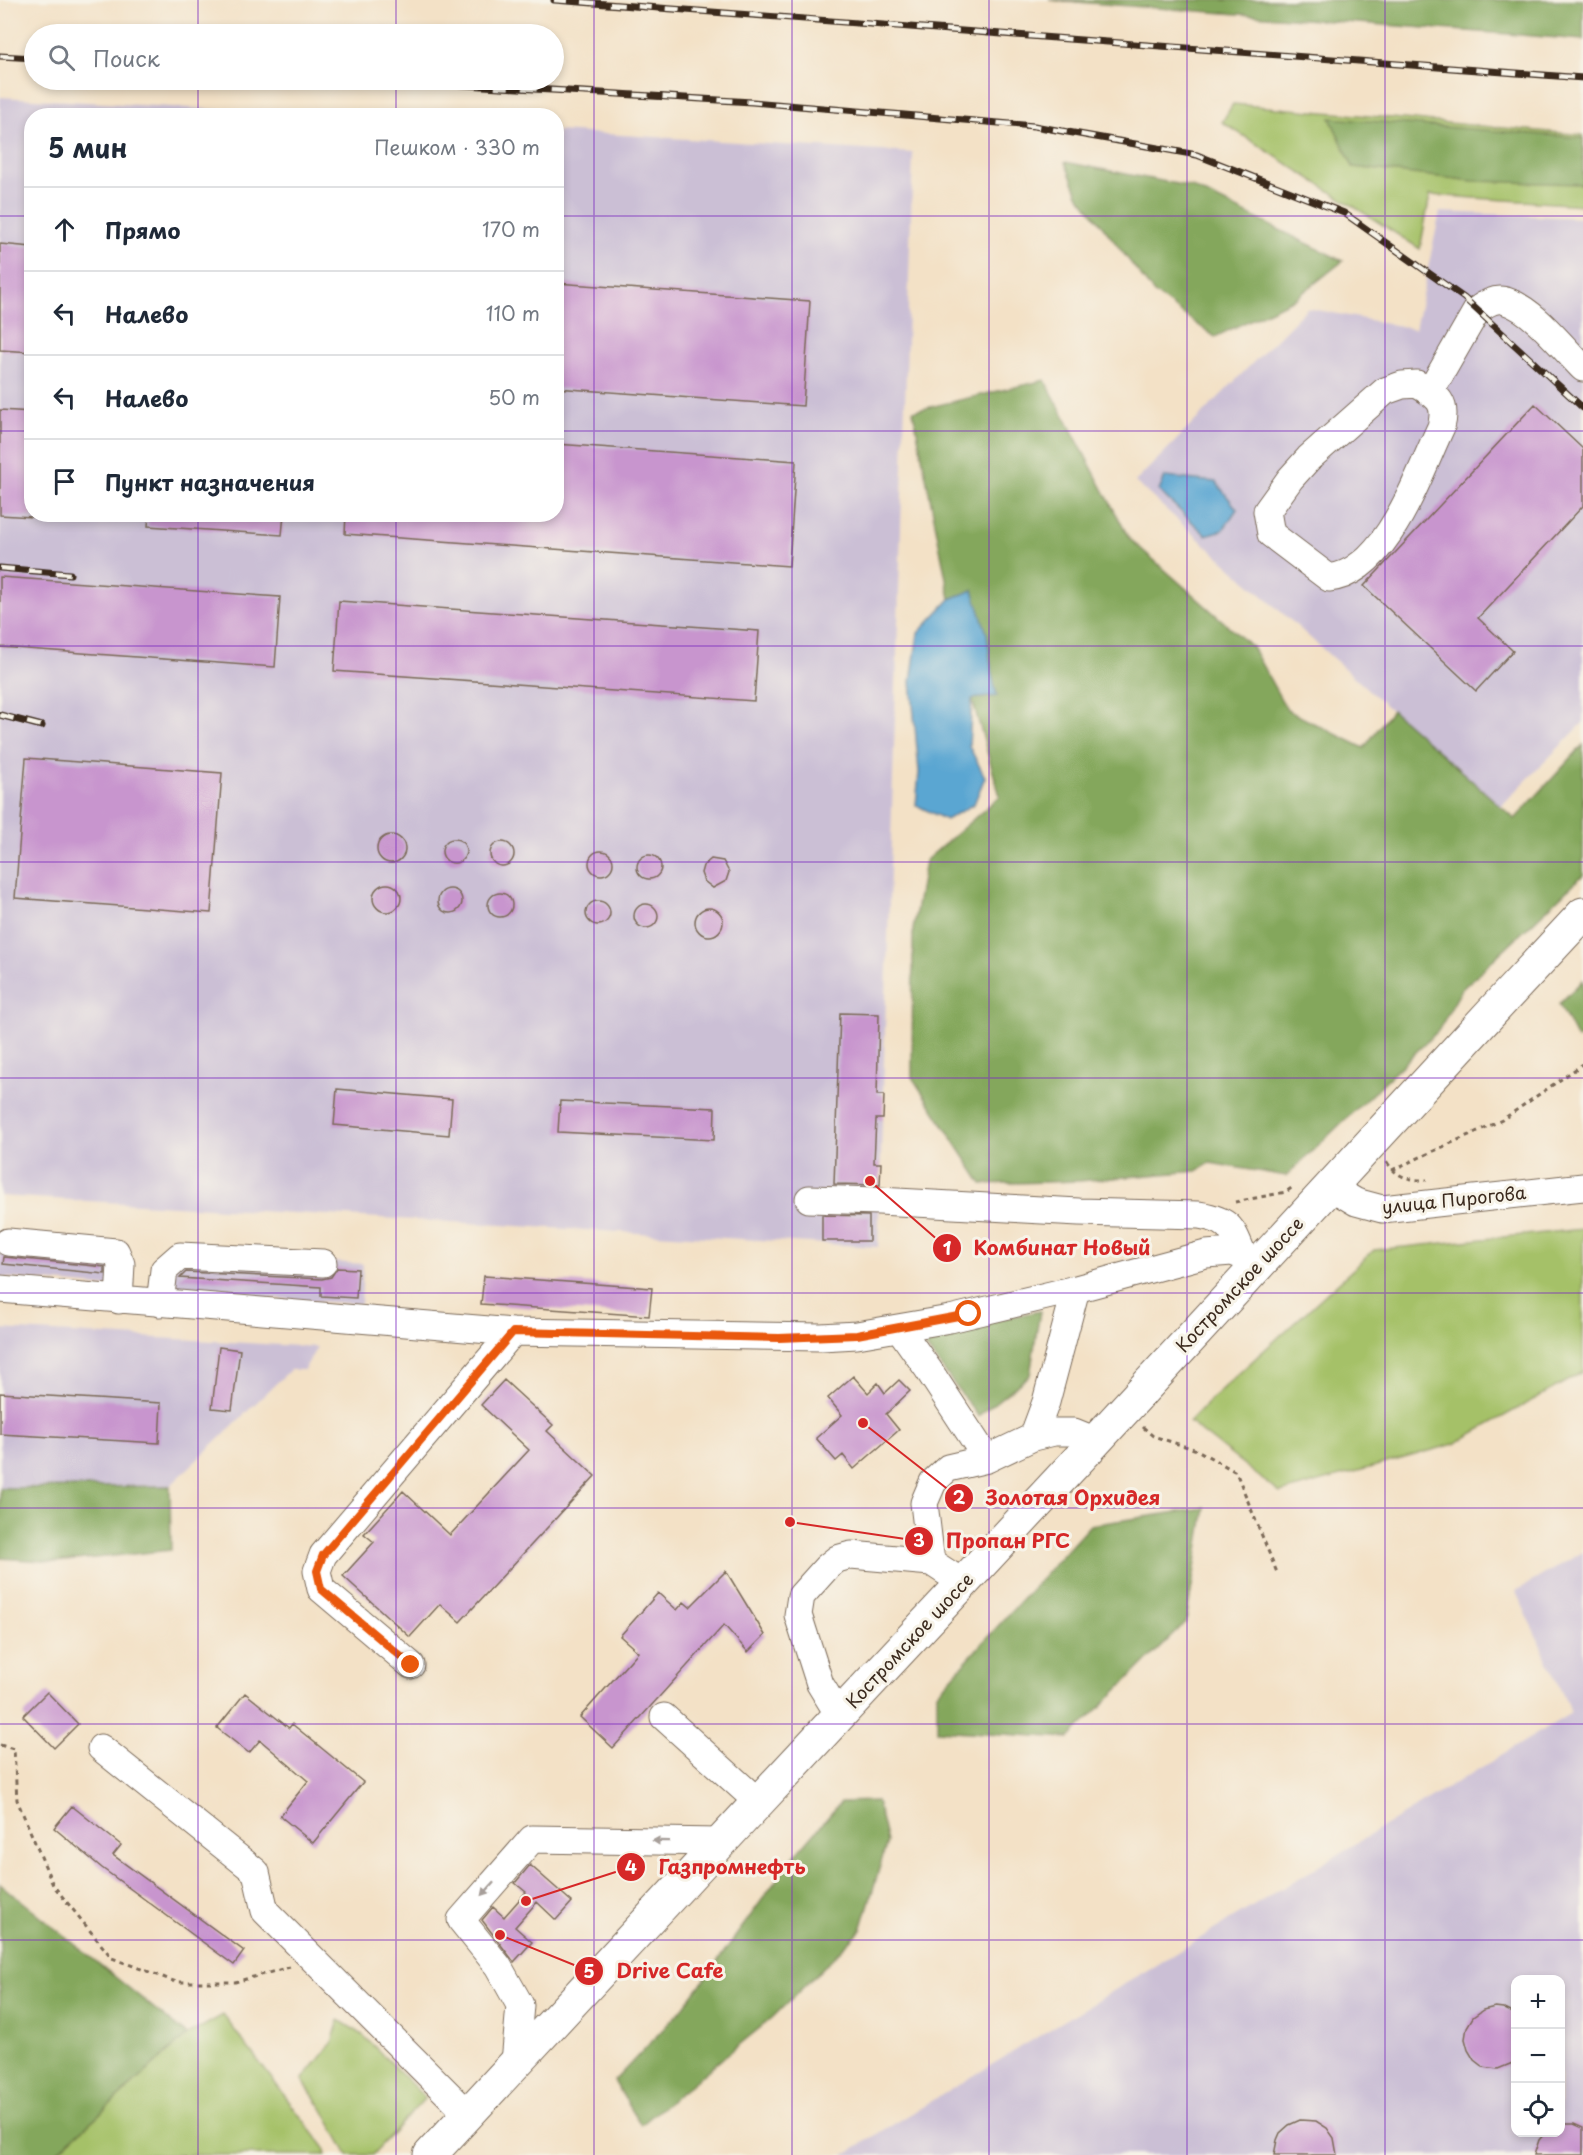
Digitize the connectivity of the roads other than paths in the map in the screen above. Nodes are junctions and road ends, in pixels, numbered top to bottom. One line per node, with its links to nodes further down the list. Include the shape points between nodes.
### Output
1 (1583, 368): 2 (street, via 1528,314 1505,300 1494,300 1477,310)
2 (1430, 392): 2 (street, via 1417,384 1385,392 1309,458 1268,511 1271,534 1329,578 1356,569 1394,527 1441,427 1443,406)
3 (1583, 914): 4 (highway, Костромское шоссе)
4 (1329, 1186): 5 (street, улица Пирогова, via 1356,1202 1382,1209); 8 (highway, Костромское шоссе)
5 (1583, 1187)
6 (809, 1199): 8 (street, via 1199,1215 1226,1223)
7 (8, 1242): 12 (street, via 116,1252 122,1264)
8 (1251, 1258): 11 (street, via 1220,1252 1206,1254); 17 (highway, Костромское шоссе)
9 (323, 1263): 13 (street, via 180,1256 164,1269)
10 (0, 1289): 12 (street)
11 (1076, 1289): 14 (street); 16 (street)
12 (119, 1300): 13 (street)
13 (160, 1303): 15 (street)
14 (899, 1328): 15 (street, via 857,1335 779,1338); 18 (street)
15 (513, 1332): 21 (street, via 323,1555 317,1571 321,1589)
16 (1033, 1437): 17 (street, via 1074,1432); 18 (street)
17 (1096, 1441): 20 (highway, Костромское шоссе)
18 (987, 1459): 19 (street, via 948,1468 933,1482 924,1503)
19 (931, 1562): 20 (street); 22 (street, via 851,1556 837,1559 801,1596 798,1615 803,1632 820,1684)
20 (963, 1583): 22 (highway, Костромское шоссе)
21 (411, 1665)
22 (839, 1715): 25 (highway, Костромское шоссе)
23 (664, 1718): 25 (street)
24 (101, 1748): 28 (street, via 256,1872 265,1911)
25 (757, 1801): 26 (highway, Костромское шоссе)
26 (719, 1842): 27 (highway, Костромское шоссе); 27 (street, one-way to 27, via 532,1839 461,1920 498,1966 520,2005)
27 (515, 2063): 28 (highway, Костромское шоссе)
28 (468, 2114): 29 (highway, Костромское шоссе)
29 (430, 2155)

